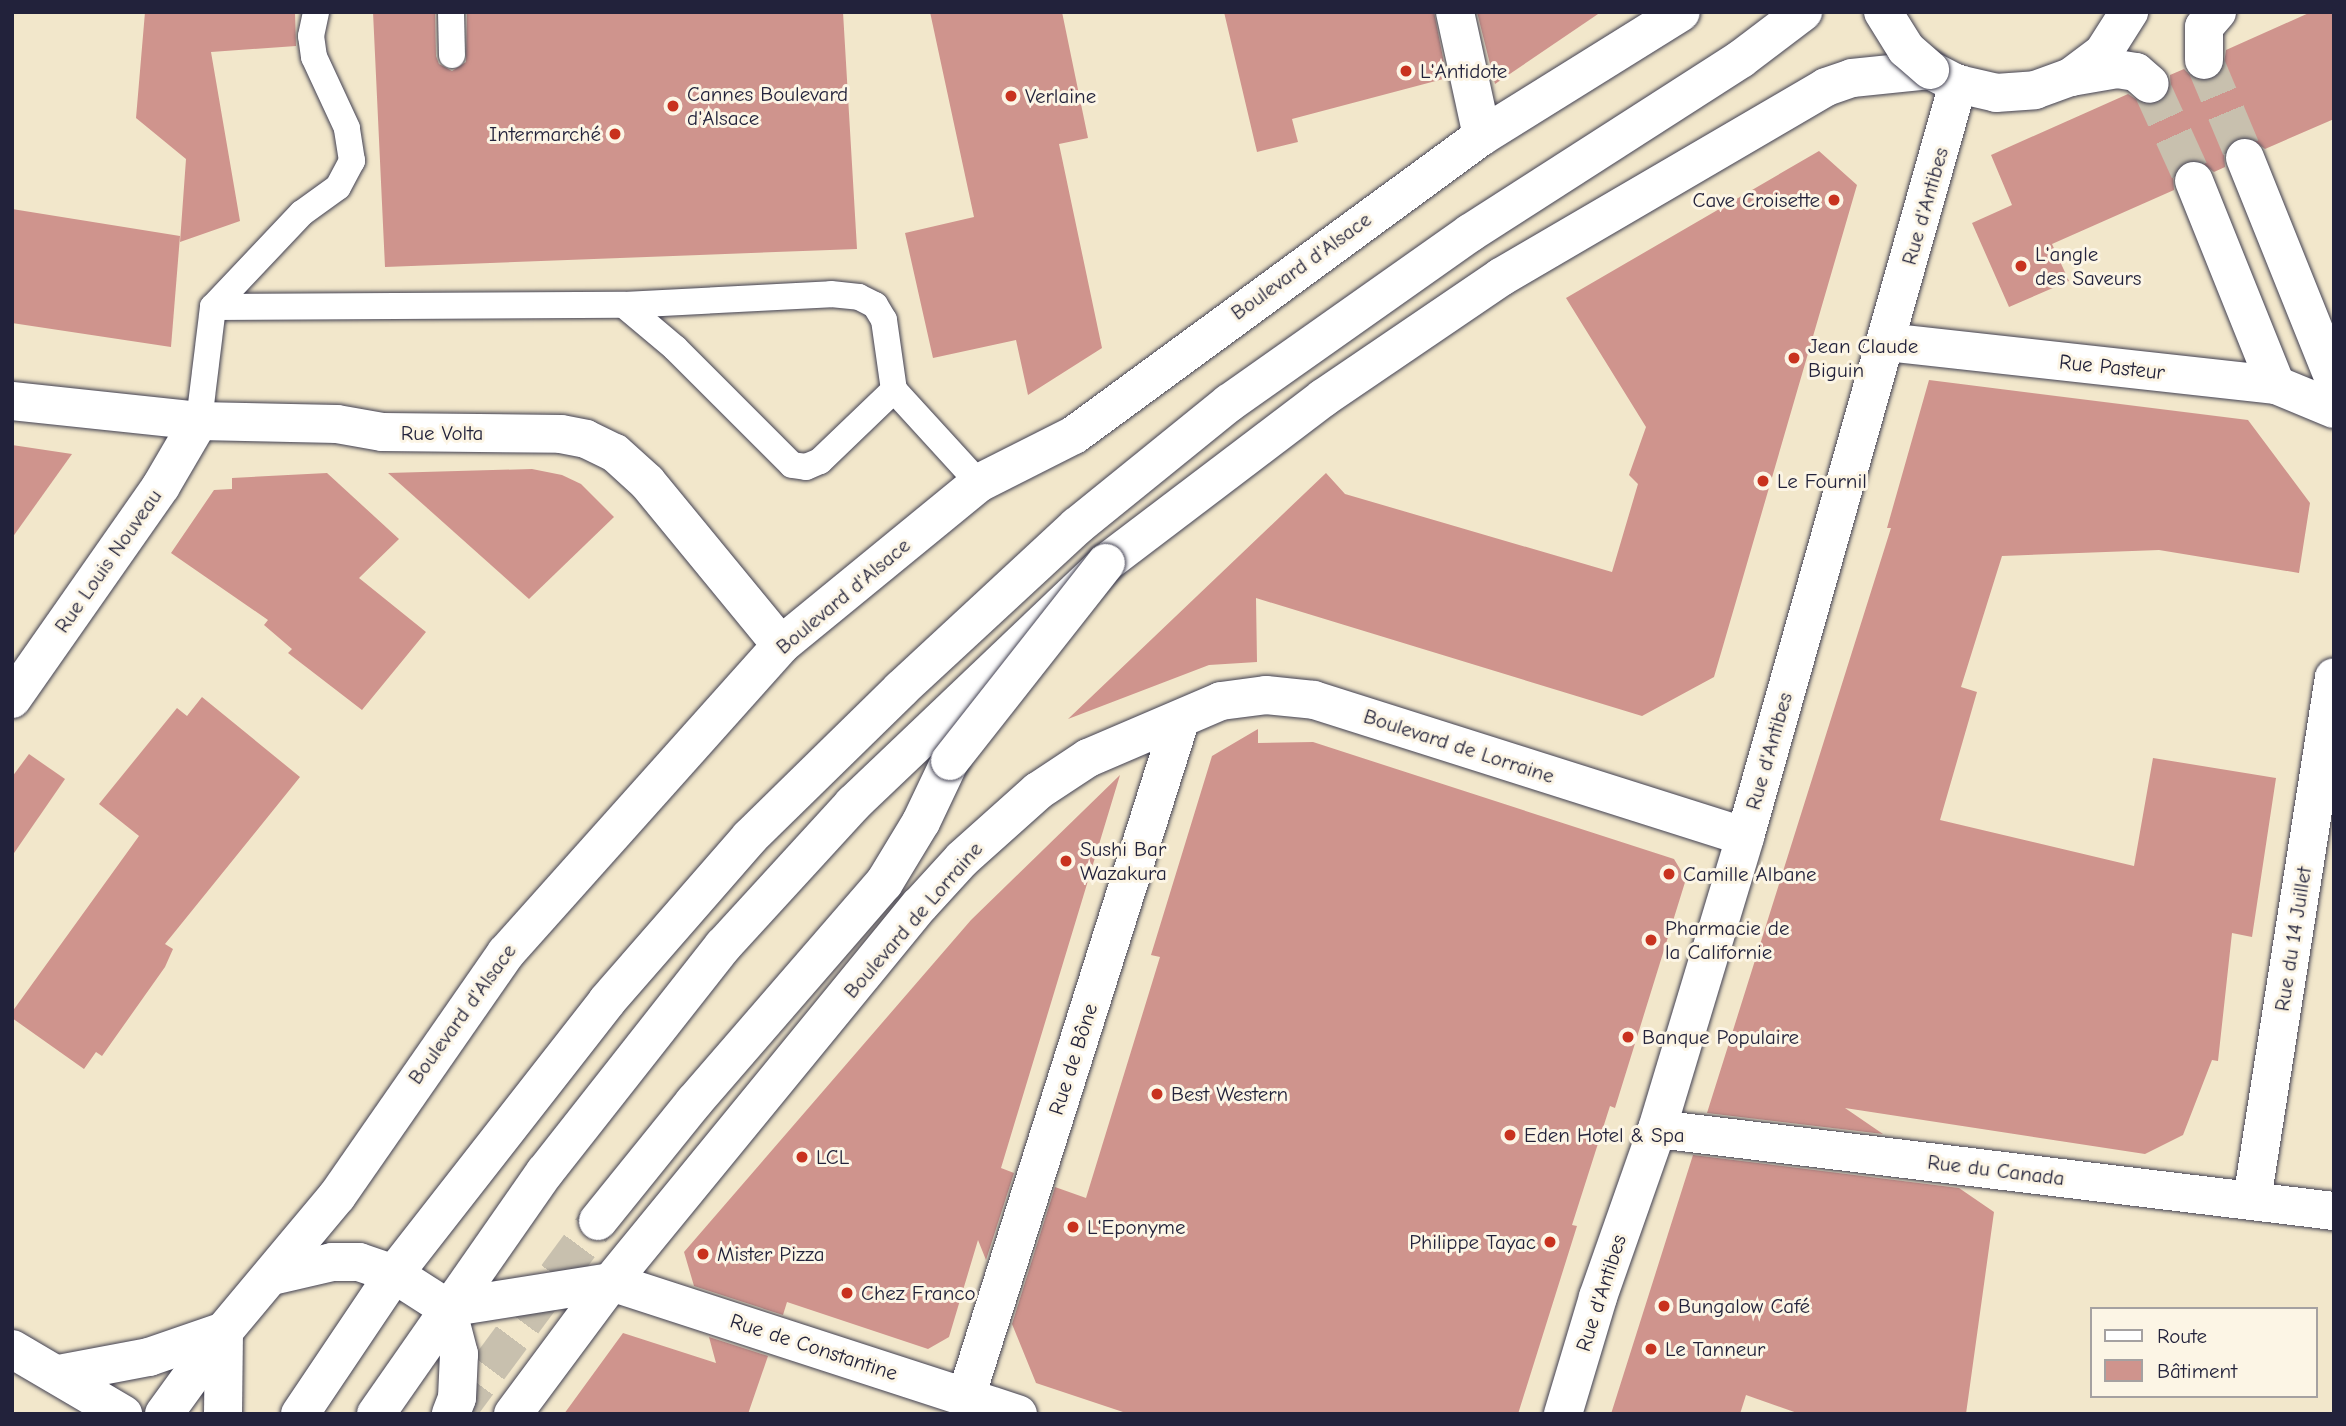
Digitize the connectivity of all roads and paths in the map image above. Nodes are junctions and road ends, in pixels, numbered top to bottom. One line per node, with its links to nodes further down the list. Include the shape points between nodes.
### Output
1 (316, 12): 18 (lane, via 311,36 314,57 347,128 352,161 338,187 302,214)
2 (451, 12): 9 (lane)
3 (1455, 12): 14 (main road)
4 (1682, 12): 14 (main road, Boulevard d'Alsace)
5 (1803, 12): 39 (main road, via 1741,59 1336,324 1229,402 1077,526 825,760 750,836 607,1001)
6 (1883, 12): 11 (main road, bridge, via 1906,49)
7 (2129, 12): 12 (main road, via 2103,53)
8 (2217, 12): 10 (main road, via 2204,27)
9 (452, 55)
10 (2204, 60)
11 (1944, 77): 12 (main road, via 1996,93 2035,90); 19 (main road, Rue d'Antibes, via 1941,148); 27 (main road, via 1852,78 1826,87 1525,262 1323,398)
12 (2071, 77): 13 (main road, via 2116,69 2136,72)
13 (2150, 84)
14 (1482, 136): 26 (main road, Boulevard d'Alsace, via 1074,435)
15 (2245, 159): 20 (main road)
16 (2194, 181): 21 (main road)
17 (624, 305): 18 (lane); 22 (lane, via 831,294 859,297 875,305 884,320); 22 (lane, via 675,348 792,466 820,461)
18 (213, 307): 25 (lane)
19 (1886, 342): 21 (main road, Rue Pasteur); 33 (main road, Rue d'Antibes)
20 (2334, 379)
21 (2276, 385): 24 (main road, Rue Pasteur)
22 (894, 390): 26 (lane)
23 (12, 401): 25 (main road, Rue Volta)
24 (2334, 409)
25 (199, 421): 28 (main road, Rue Volta, via 337,424 382,432 561,434 586,439 615,453 647,482); 30 (main road, Rue Louis Nouveau, via 167,477)
26 (979, 483): 28 (main road, Boulevard d'Alsace)
27 (1106, 563): 32 (main road, bridge, via 950,761); 42 (main road, via 853,804 723,946 545,1172)
28 (782, 645): 40 (main road, Boulevard d'Alsace, via 506,953 337,1196)
29 (2334, 677): 36 (main road, Rue du 14 Juillet)
30 (12, 699)
31 (1180, 720): 33 (main road, Boulevard de Lorraine, via 1221,701 1266,695 1314,700); 34 (main road, Boulevard de Lorraine, via 1088,758 1038,791); 46 (main road, Rue de Bône)
32 (921, 822): 34 (main road); 38 (main road, via 884,883 694,1102)
33 (1745, 837): 35 (main road, Rue d'Antibes)
34 (962, 859): 41 (main road, Boulevard de Lorraine)
35 (1657, 1129): 36 (main road, Rue du Canada); 55 (main road, Rue d'Antibes)
36 (2252, 1200): 37 (main road, Rue du Canada)
37 (2334, 1211)
38 (598, 1222)
39 (394, 1274): 40 (main road, via 359,1262 332,1262); 42 (main road); 50 (main road)
40 (272, 1276): 43 (main road, Boulevard d'Alsace)
41 (611, 1282): 42 (main road); 46 (main road, Rue de Constantine); 53 (main road, Boulevard de Lorraine)
42 (447, 1308): 51 (main road); 52 (main road, via 459,1353 457,1398)
43 (224, 1331): 45 (main road, via 149,1357); 48 (main road, Boulevard d'Alsace); 49 (main road)
44 (12, 1349): 45 (main road)
45 (59, 1374): 47 (main road)
46 (967, 1397): 54 (main road, Rue de Constantine)
47 (123, 1414)
48 (164, 1414)
49 (223, 1414)
50 (300, 1414)
51 (376, 1414)
52 (451, 1414)
53 (513, 1414)
54 (1018, 1414)
55 (1563, 1414)

